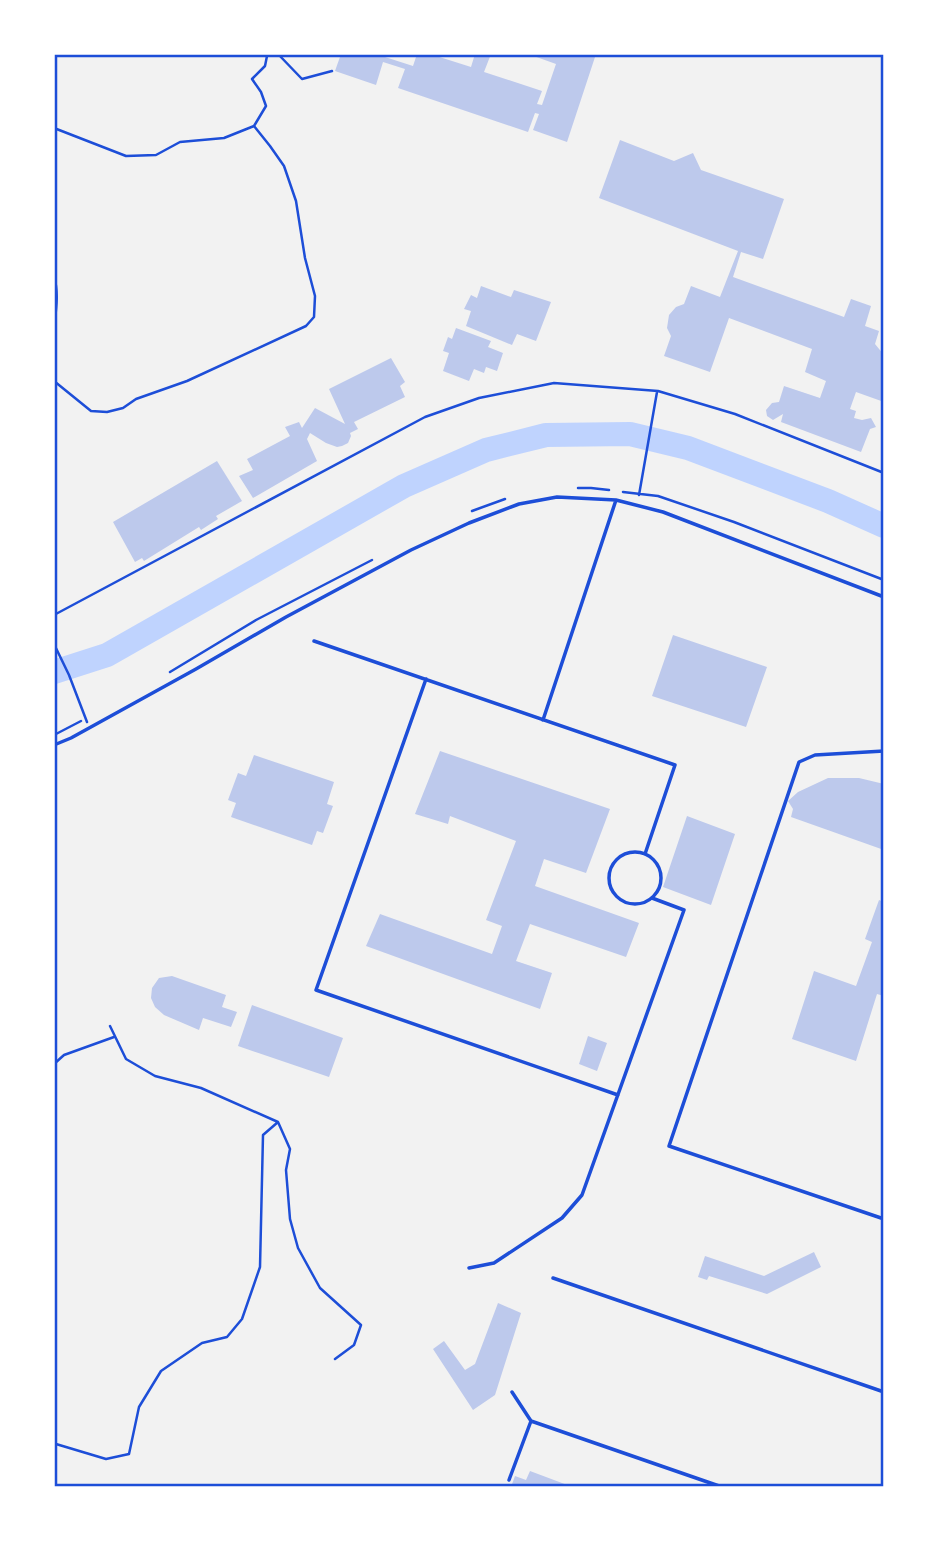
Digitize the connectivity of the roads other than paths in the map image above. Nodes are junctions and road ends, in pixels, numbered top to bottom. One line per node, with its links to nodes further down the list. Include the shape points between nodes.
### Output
1 (878, 54): 2 (lane)
2 (884, 56)
3 (616, 500): 4 (lane, via 663,512); 7 (lane); 8 (lane, via 557,497 519,504 469,523 411,550)
4 (884, 597)
5 (314, 641): 6 (lane)
6 (426, 679): 7 (lane); 12 (lane, via 316,990)
7 (544, 720): 10 (lane, via 676,765)
8 (54, 745)
9 (884, 751): 13 (lane, via 815,755 799,762 669,1146)
10 (645, 854): 11 (lane, via 656,862 661,877); 11 (lane, via 633,852 617,859 611,866 609,884 626,903)
11 (652, 898): 12 (lane, via 684,910)
12 (618, 1095): 14 (lane, via 582,1195 562,1218 494,1263)
13 (884, 1219)
14 (469, 1268)
15 (552, 1278): 17 (lane)
16 (512, 1392): 18 (lane)
17 (884, 1392)
18 (531, 1421): 19 (lane); 20 (lane)
19 (509, 1480)
20 (722, 1487)

